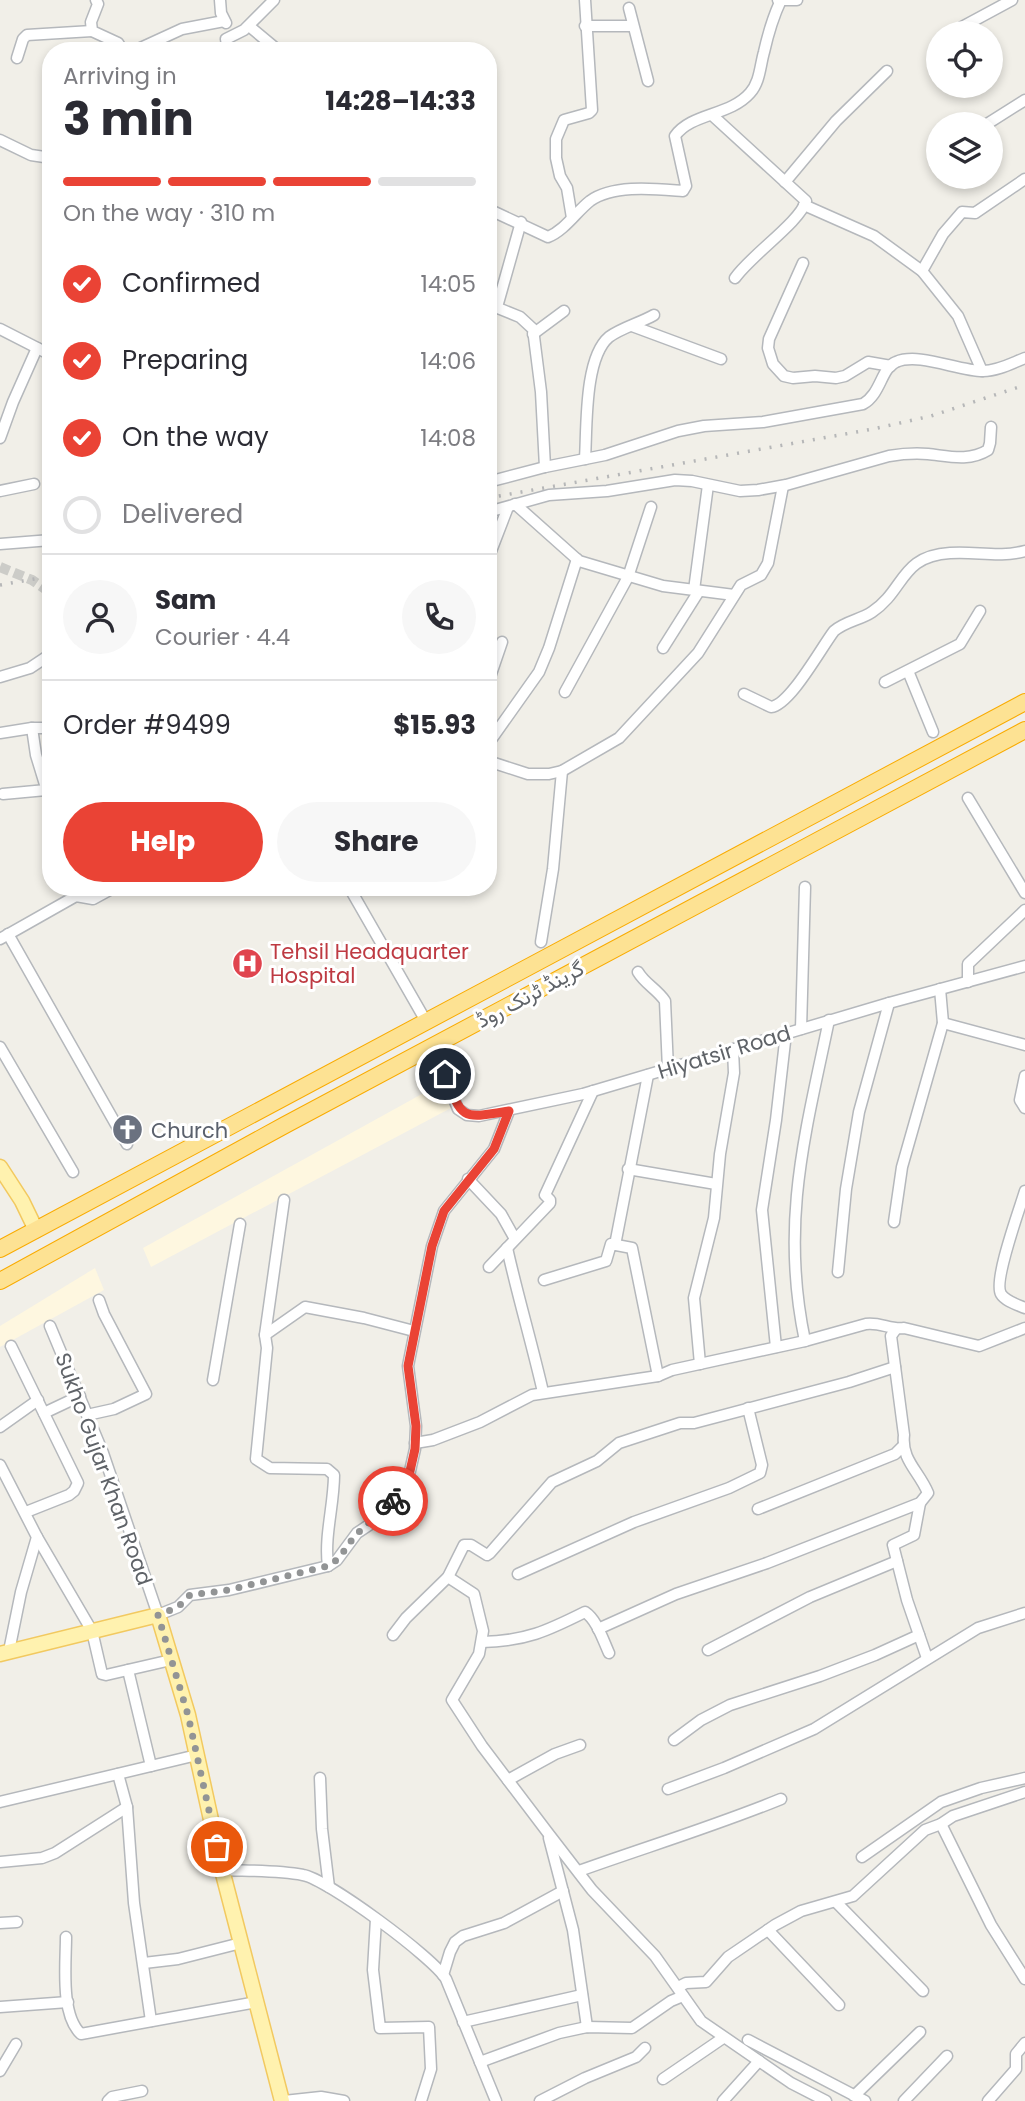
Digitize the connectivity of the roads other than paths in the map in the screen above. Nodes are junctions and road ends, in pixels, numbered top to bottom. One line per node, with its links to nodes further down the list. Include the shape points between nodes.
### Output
1 (96, 0): 14 (street)
2 (220, 0): 9 (street)
3 (274, 0): 11 (street)
4 (584, 0): 12 (street)
5 (780, 0): 6 (street); 25 (street, via 751,93)
6 (797, 0)
7 (1012, 0): 10 (street)
8 (629, 8): 13 (street)
9 (224, 20): 15 (street); 17 (street, via 182,29)
10 (973, 21)
11 (249, 26): 15 (street); 19 (street)
12 (585, 26): 13 (street); 32 (street, via 592,110 564,120 555,148)
13 (632, 26): 22 (street)
14 (92, 31): 16 (street); 20 (street, via 27,35)
15 (233, 35): 18 (street)
16 (116, 42)
17 (154, 42)
18 (226, 42)
19 (268, 42)
20 (17, 58)
21 (887, 71): 29 (street, via 836,121)
22 (648, 81)
23 (1025, 100): 24 (street)
24 (1003, 114)
25 (712, 115): 29 (street); 32 (street, via 674,136 686,186 683,191 633,188 608,194 590,201)
26 (0, 140): 27 (street)
27 (42, 157)
28 (1025, 179): 35 (street, via 975,213 962,212)
29 (785, 182): 30 (street, via 806,201)
30 (804, 205): 35 (street, via 874,236); 36 (street)
31 (497, 213): 33 (street)
32 (572, 218): 33 (street, via 548,237)
33 (521, 222): 37 (street)
34 (803, 263): 48 (street, via 769,339 773,364 793,378 836,378 868,362)
35 (922, 271): 49 (street, via 958,316)
36 (735, 278)
37 (497, 294)
38 (497, 308): 43 (street, via 520,317)
39 (564, 311): 43 (street)
40 (653, 315): 41 (street)
41 (632, 327): 47 (street); 52 (street, via 609,337 593,365)
42 (0, 329): 44 (street)
43 (533, 334): 53 (street)
44 (37, 348): 45 (street); 51 (street)
45 (42, 350)
46 (1025, 358): 49 (street)
47 (721, 359)
48 (891, 366): 49 (street, via 912,359); 52 (street, via 872,399 863,404 763,422 704,426)
49 (982, 371)
50 (991, 428): 57 (street, via 988,450 975,456 888,456)
51 (0, 438)
52 (585, 459): 53 (street)
53 (545, 467): 54 (street)
54 (497, 480)
55 (34, 484): 58 (street)
56 (708, 485): 57 (street, via 740,491); 59 (street, via 675,480 549,495); 68 (street)
57 (783, 486): 69 (street, via 768,563 761,575 741,585)
58 (0, 491)
59 (511, 506): 61 (street); 62 (street); 66 (street)
60 (651, 507): 67 (street)
61 (497, 510)
62 (497, 538)
63 (42, 541): 64 (street)
64 (0, 544)
65 (1025, 551): 79 (street, via 985,556 951,553 922,559 906,571 878,607 834,631 780,704 771,707)
66 (576, 559): 67 (street); 84 (street, via 539,672)
67 (628, 577): 68 (street); 78 (street)
68 (696, 590): 69 (street); 72 (street)
69 (734, 595): 88 (street, via 698,653 619,738)
70 (980, 611): 75 (street, via 960,644)
71 (502, 642): 73 (street)
72 (663, 648)
73 (497, 657)
74 (42, 660): 76 (street)
75 (908, 671): 77 (street); 85 (street)
76 (0, 677)
77 (885, 682)
78 (565, 692)
79 (744, 694)
80 (1025, 702): 90 (highway, گرینڈ ٹرنک روڈ)
81 (32, 728): 82 (street); 86 (street); 89 (street)
82 (42, 728)
83 (1025, 730): 94 (highway, گرینڈ ٹرنک روڈ)
84 (497, 731)
85 (933, 732)
86 (0, 733)
87 (497, 764): 88 (street, via 528,774)
88 (562, 771): 103 (street)
89 (42, 776)
90 (873, 784): 94 (highway); 110 (highway, گرینڈ ٹرنک روڈ)
91 (42, 790): 92 (street)
92 (3, 794)
93 (968, 798): 96 (street)
94 (884, 806): 115 (highway, گرینڈ ٹرنک روڈ)
95 (806, 887): 112 (street)
96 (1025, 893)
97 (76, 896): 99 (street)
98 (76, 896): 102 (street)
99 (98, 896)
100 (354, 896): 110 (street)
101 (1025, 910): 106 (street, via 968,964)
102 (4, 937): 124 (street)
103 (541, 942)
104 (1023, 968): 106 (street, Hiyatsir Road)
105 (638, 972): 118 (street, via 665,1001)
106 (968, 982): 107 (street, Hiyatsir Road)
107 (940, 989): 108 (street, Hiyatsir Road); 111 (street)
108 (889, 1003): 109 (street, Hiyatsir Road); 139 (street, via 859,1112)
109 (830, 1020): 112 (street, Hiyatsir Road); 149 (street, via 797,1181 794,1269)
110 (427, 1023): 134 (highway, گرینڈ ٹرنک روڈ)
111 (943, 1023): 114 (street); 132 (street, via 902,1167)
112 (801, 1029): 113 (street, Hiyatsir Road)
113 (786, 1033): 117 (street, Hiyatsir Road); 151 (street, via 762,1220)
114 (1025, 1045)
115 (433, 1046): 123 (street, Hiyatsir Road, via 458,1109 480,1116); 141 (highway, گرینڈ ٹرنک روڈ)
116 (0, 1047): 127 (street)
117 (733, 1049): 118 (street, Hiyatsir Road); 129 (street, via 734,1073)
118 (668, 1069): 119 (street, Hiyatsir Road)
119 (648, 1075): 121 (street, Hiyatsir Road); 126 (street)
120 (1025, 1076): 122 (street, via 1020,1100)
121 (593, 1091): 123 (street, Hiyatsir Road); 135 (street, via 545,1195 550,1203)
122 (1025, 1108)
123 (509, 1111): 128 (street, via 494,1149)
124 (127, 1144)
125 (0, 1167): 134 (main road)
126 (628, 1169): 129 (street); 136 (street)
127 (73, 1172)
128 (468, 1180): 135 (street, via 501,1214); 147 (street, via 444,1211)
129 (716, 1184): 152 (street, via 714,1217 694,1298)
130 (1025, 1191): 143 (street, via 999,1286 1004,1298)
131 (284, 1200): 148 (street)
132 (894, 1222)
133 (240, 1224): 155 (street)
134 (36, 1230): 137 (highway, گرینڈ ٹرنک روڈ)
135 (511, 1244): 138 (street); 156 (street, via 520,1309)
136 (615, 1245): 140 (street, via 611,1244 606,1261); 154 (street, via 633,1250)
137 (0, 1249)
138 (489, 1267)
139 (838, 1272)
140 (544, 1280)
141 (0, 1281)
142 (99, 1300): 161 (street, via 146,1394)
143 (1025, 1308)
144 (50, 1326): 157 (street, Sukho Gujar Khan Road)
145 (1025, 1328): 146 (street, via 979,1346)
146 (896, 1329): 149 (street, via 866,1324); 153 (street, via 891,1336)
147 (414, 1331): 148 (street, via 305,1307); 163 (street, via 408,1366)
148 (265, 1335): 171 (street, via 256,1459 270,1468 327,1469 334,1475)
149 (805, 1341): 151 (street)
150 (11, 1346): 158 (street)
151 (776, 1347): 152 (street)
152 (700, 1364): 154 (street)
153 (895, 1367): 159 (street); 164 (street)
154 (658, 1376): 156 (street)
155 (213, 1380)
156 (543, 1392): 163 (street, via 459,1430)
157 (79, 1396): 160 (street); 161 (street, Sukho Gujar Khan Road)
158 (38, 1400): 160 (street); 162 (street)
159 (748, 1408): 172 (street, via 760,1473); 173 (street, via 619,1443 597,1461 545,1487 490,1553 464,1545)
160 (44, 1413): 168 (street, via 78,1483 69,1495)
161 (87, 1415): 175 (street, Sukho Gujar Khan Road)
162 (0, 1427)
163 (415, 1443): 171 (street, via 401,1491)
164 (902, 1447): 166 (street, via 928,1493); 167 (street, via 895,1454)
165 (1, 1470): 168 (street)
166 (920, 1503): 170 (street, via 914,1535 893,1545); 176 (street, via 676,1594)
167 (758, 1509)
168 (26, 1513): 169 (street)
169 (37, 1537): 177 (street); 182 (street)
170 (897, 1561): 179 (street); 181 (street, via 810,1598)
171 (328, 1566): 175 (street, via 190,1595 178,1607)
172 (518, 1574)
173 (448, 1577): 178 (street); 180 (street, via 474,1594)
174 (1025, 1614): 184 (street, via 986,1624)
175 (158, 1615): 177 (main road); 185 (main road, Sukho Gujar Khan Road)
176 (598, 1629): 180 (street, via 585,1612 537,1634); 183 (street)
177 (92, 1631): 182 (main road); 186 (street, via 102,1674)
178 (393, 1635)
179 (919, 1635): 184 (street); 187 (street, via 821,1676 730,1705)
180 (482, 1642): 194 (street, via 475,1664 452,1700)
181 (708, 1650)
182 (4, 1653)
183 (608, 1653)
184 (927, 1658): 195 (street, via 814,1729)
185 (172, 1660): 186 (street); 189 (main road, Sukho Gujar Khan Road)
186 (128, 1670): 190 (street)
187 (674, 1740)
188 (580, 1745): 194 (street)
189 (197, 1755): 190 (street); 205 (main road, Sukho Gujar Khan Road)
190 (151, 1766): 191 (street)
191 (118, 1774): 198 (street); 199 (street)
192 (320, 1778): 207 (street)
193 (1025, 1778): 200 (street, via 941,1802)
194 (508, 1780): 202 (street)
195 (668, 1790)
196 (1025, 1792): 201 (street)
197 (781, 1800): 206 (street)
198 (0, 1802)
199 (127, 1807): 204 (street, via 55,1853); 216 (street)
200 (921, 1824): 201 (street); 203 (street); 209 (street, via 853,1896)
201 (941, 1824): 218 (street, via 991,1925)
202 (548, 1833): 206 (street); 208 (street)
203 (862, 1857)
204 (0, 1862)
205 (222, 1870): 207 (street, via 305,1875); 215 (main road, Sukho Gujar Khan Road)
206 (579, 1871): 219 (street)
207 (329, 1887): 210 (street)
208 (563, 1891): 217 (street, via 504,1923 463,1936 455,1942); 221 (street)
209 (836, 1902): 213 (street, via 801,1911); 220 (street)
210 (376, 1919): 217 (street); 246 (street, via 373,1970 380,2028 429,2027 431,2069)
211 (17, 1922): 212 (street)
212 (0, 1923)
213 (768, 1930): 219 (street, via 727,1957 706,1982); 224 (street)
214 (66, 1937): 223 (street)
215 (241, 1943): 216 (street); 222 (main road, Sukho Gujar Khan Road)
216 (144, 1963): 226 (street)
217 (443, 1975): 227 (street)
218 (1025, 1979)
219 (682, 1989): 228 (street, via 632,2028); 230 (street, via 701,2021)
220 (923, 1991)
221 (582, 1995): 227 (street); 228 (street)
222 (257, 2002): 226 (street); 244 (main road, Sukho Gujar Khan Road)
223 (68, 2003): 225 (street); 226 (street, via 75,2029 81,2034)
224 (839, 2004)
225 (0, 2007)
226 (150, 2021)
227 (463, 2022): 236 (street)
228 (587, 2027): 236 (street)
229 (920, 2032): 242 (street)
230 (723, 2038): 237 (street); 239 (street)
231 (748, 2040): 237 (street)
232 (16, 2044): 238 (street)
233 (1024, 2047): 253 (street, via 1016,2054 1016,2069)
234 (645, 2049): 240 (street)
235 (947, 2056): 252 (street)
236 (480, 2062): 247 (street)
237 (770, 2062): 242 (street); 250 (street); 251 (street)
238 (0, 2071)
239 (663, 2079)
240 (562, 2090): 248 (street); 249 (street)
241 (142, 2091): 243 (street)
242 (859, 2098)
243 (108, 2101)
244 (283, 2101): 245 (street, via 321,2097)
245 (344, 2101)
246 (421, 2101)
247 (496, 2101)
248 (540, 2101)
249 (566, 2101)
250 (723, 2101)
251 (826, 2101)
252 (904, 2101)
253 (988, 2101)

